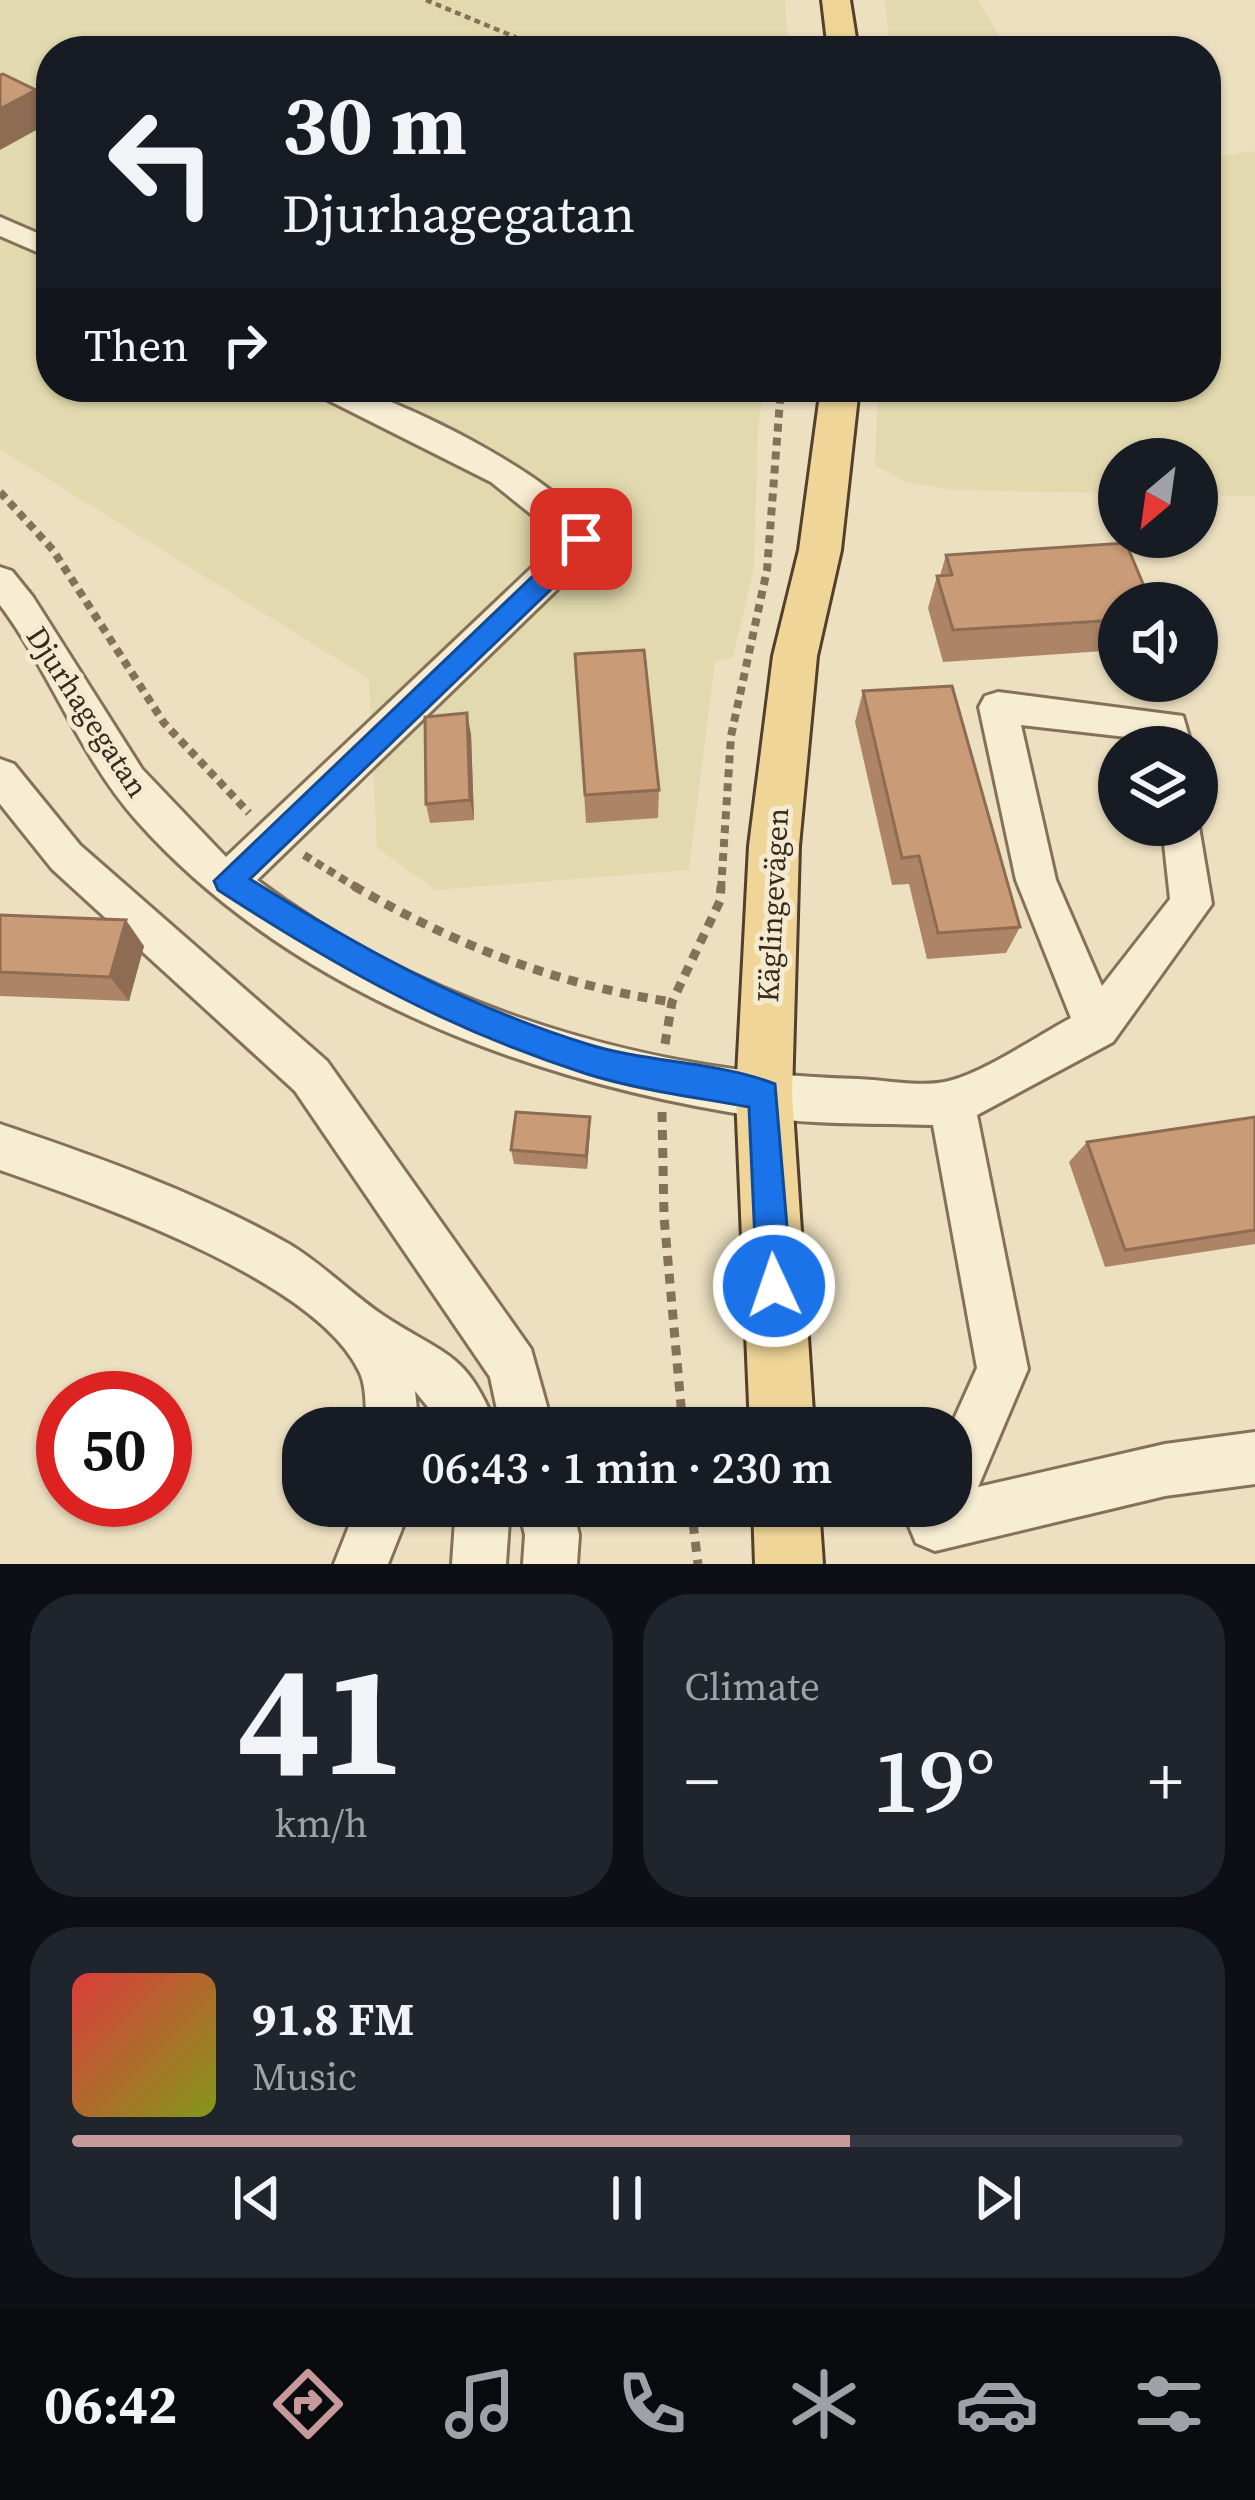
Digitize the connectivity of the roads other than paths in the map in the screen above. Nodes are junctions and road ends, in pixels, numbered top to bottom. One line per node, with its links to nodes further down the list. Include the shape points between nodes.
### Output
1 (836, 0): 3 (main road)
2 (864, 0): 4 (main road)
3 (840, 36)
4 (865, 36)
5 (0, 225): 6 (street)
6 (36, 243)
7 (355, 402): 13 (street, via 568,517 581,539)
8 (838, 402): 15 (main road, Käglingevägen, via 776,822)
9 (0, 580): 13 (street, Djurhagegatan, via 130,783)
10 (1154, 726): 14 (street, via 998,707 1036,880)
11 (0, 775): 21 (street, via 66,857 311,1076 512,1367)
12 (1184, 846): 14 (street, via 1191,904)
13 (228, 881): 15 (street, Djurhagegatan, via 412,992 528,1040 661,1078)
14 (1097, 1027): 16 (street)
15 (764, 1095): 16 (street, Djurhagegatan); 22 (main road, Käglingevägen)
16 (952, 1104): 23 (street, via 1003,1369)
17 (0, 1147): 18 (street, via 293,1271)
18 (361, 1331): 19 (street, via 384,1364); 20 (street, via 416,1355)
19 (390, 1407)
20 (464, 1407)
21 (522, 1407)
22 (781, 1407)
23 (972, 1439)
24 (1255, 1458): 25 (street, via 1165,1470)
25 (972, 1515)
26 (376, 1527): 30 (street)
27 (482, 1527): 31 (street)
28 (550, 1527): 32 (street)
29 (787, 1527): 33 (main road)
30 (362, 1564)
31 (479, 1564)
32 (550, 1564)
33 (789, 1564)

